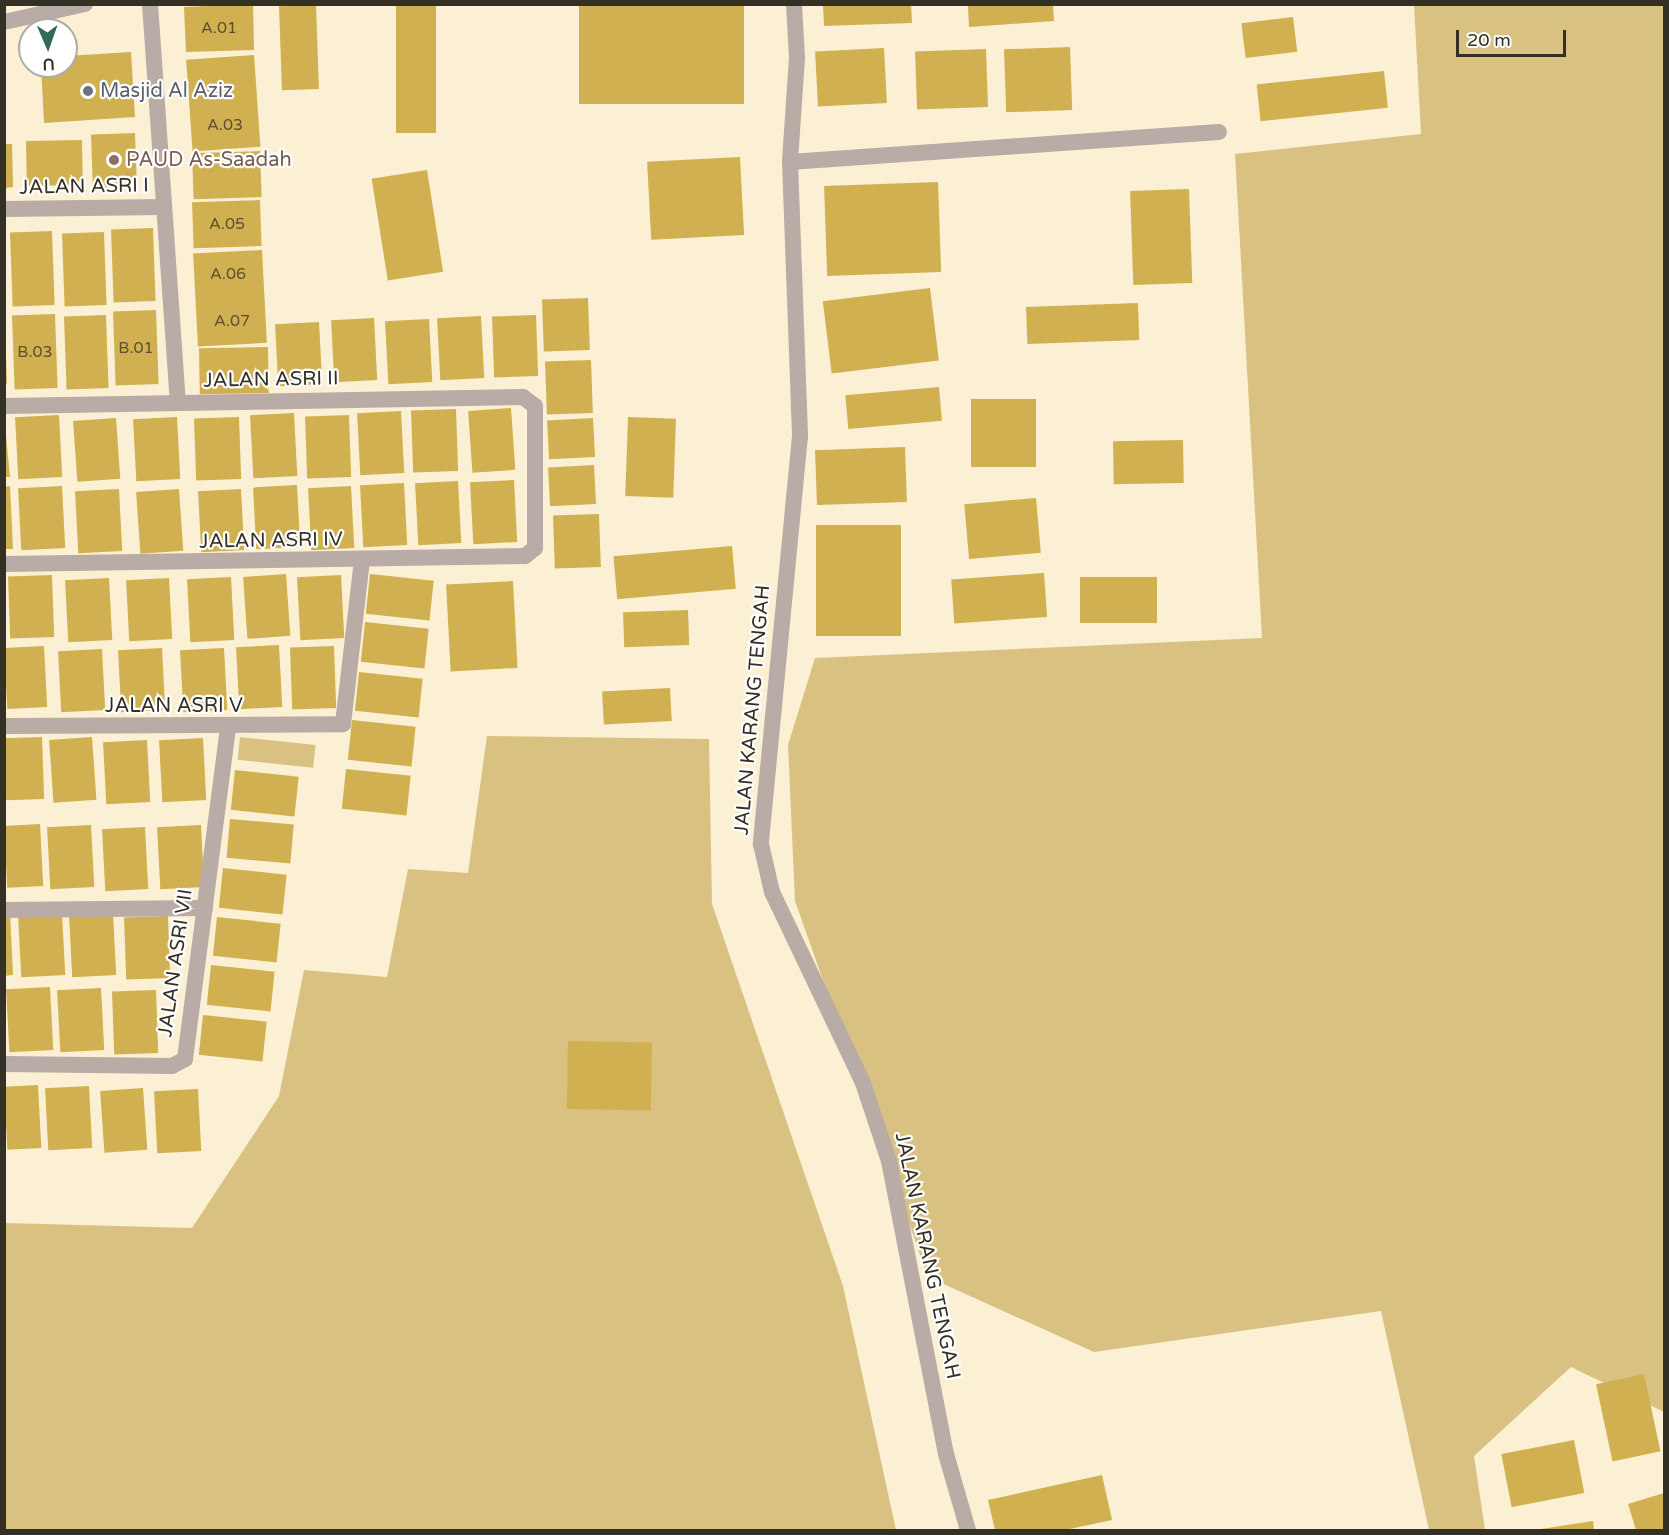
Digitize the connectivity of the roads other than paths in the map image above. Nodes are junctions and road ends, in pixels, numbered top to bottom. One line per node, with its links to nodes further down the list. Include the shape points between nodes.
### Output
1 (85, 4): 4 (street)
2 (150, 4): 7 (street)
3 (794, 4): 6 (street, JALAN KARANG TENGAH, via 797,57)
4 (14, 15)
5 (1219, 132): 6 (street)
6 (790, 162): 19 (street, JALAN KARANG TENGAH, via 800,436 761,844 772,892 863,1083 889,1161 946,1454)
7 (164, 207): 8 (street, JALAN ASRI I); 9 (street)
8 (4, 209)
9 (177, 402): 10 (street, JALAN ASRI II); 11 (street, JALAN ASRI II, via 523,398 535,406)
10 (4, 406)
11 (535, 548): 12 (street, JALAN ASRI IV, via 525,556)
12 (362, 561): 13 (street, JALAN ASRI IV); 15 (street, JALAN ASRI V, via 343,724)
13 (4, 564)
14 (4, 726): 15 (street, JALAN ASRI V)
15 (228, 727): 16 (street, JALAN ASRI VII)
16 (205, 908): 17 (street); 18 (street, JALAN ASRI VII, via 185,1059 172,1066)
17 (4, 910)
18 (4, 1064)
19 (968, 1530)

